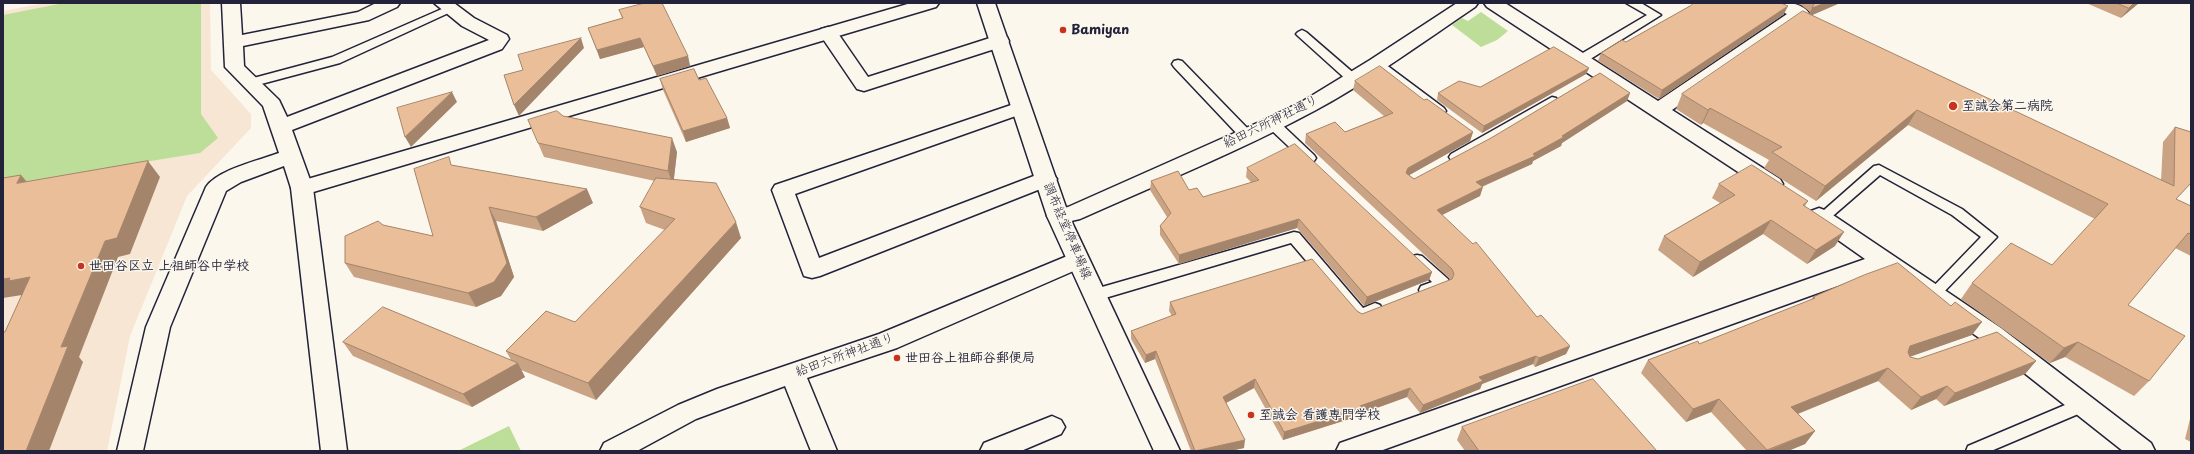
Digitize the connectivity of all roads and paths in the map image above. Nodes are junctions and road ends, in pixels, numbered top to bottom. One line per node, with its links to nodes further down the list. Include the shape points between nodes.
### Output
1 (230, 3): 14 (street)
2 (391, 3): 10 (street, via 363,16)
3 (930, 3): 11 (street)
4 (986, 3): 13 (street, 調布経堂停車場線)
5 (1469, 3): 17 (street, 給田六所神社通り)
6 (1493, 3): 15 (street)
7 (1632, 3): 15 (lane, via 1655,15)
8 (1777, 3): 22 (street, via 1800,13)
9 (447, 5): 19 (lane, via 336,60); 25 (street, via 468,22 500,39 495,45)
10 (355, 11): 14 (street)
11 (828, 33): 13 (street, via 864,85); 33 (street)
12 (1302, 34): 18 (lane)
13 (1000, 41): 21 (street, 調布経堂停車場線)
14 (233, 43): 19 (street, via 235,67)
15 (1580, 60): 22 (street, via 1594,77)
16 (1178, 64): 27 (lane)
17 (1377, 64): 18 (street, 給田六所神社通り); 23 (lane)
18 (1353, 79): 24 (street, 給田六所神社通り)
19 (250, 83): 25 (street, via 272,104)
20 (1561, 96): 28 (lane)
21 (1020, 108): 32 (street, 調布経堂停車場線); 32 (street, via 783,190 812,270)
22 (1658, 110): 35 (street)
23 (1452, 119)
24 (1273, 124): 27 (street, 給田六所神社通り); 31 (lane)
25 (280, 128): 29 (street)
26 (1470, 133): 28 (lane)
27 (1246, 135): 34 (street, 給田六所神社通り, via 1072,214)
28 (1483, 142): 30 (lane)
29 (291, 156): 33 (street); 46 (street, via 234,177 217,187 158,327)
30 (1444, 164)
31 (1319, 168)
32 (1046, 179): 34 (street, 調布経堂停車場線)
33 (302, 188): 47 (street)
34 (1058, 216): 38 (street, 調布経堂停車場線)
35 (1822, 218): 37 (street); 40 (lane, via 1879,169 1957,212 1990,237)
36 (1406, 250): 39 (lane, via 1443,283)
37 (1884, 259): 40 (street); 52 (street)
38 (1077, 260): 41 (street, 調布経堂停車場線); 43 (street, 給田六所神社通り, via 888,341)
39 (1416, 294)
40 (1934, 294): 44 (street, via 1986,337)
41 (1095, 295): 42 (lane, via 1294,237 1361,315); 51 (street, 調布経堂停車場線)
42 (1388, 304)
43 (793, 374): 48 (street, 給田六所神社通り, via 687,412); 49 (street)
44 (2084, 404): 53 (lane); 54 (street)
45 (1052, 426): 50 (street)
46 (130, 451)
47 (334, 451)
48 (613, 451)
49 (824, 451)
50 (993, 451)
51 (1167, 451)
52 (1349, 451)
53 (1974, 451)
54 (2142, 451)

